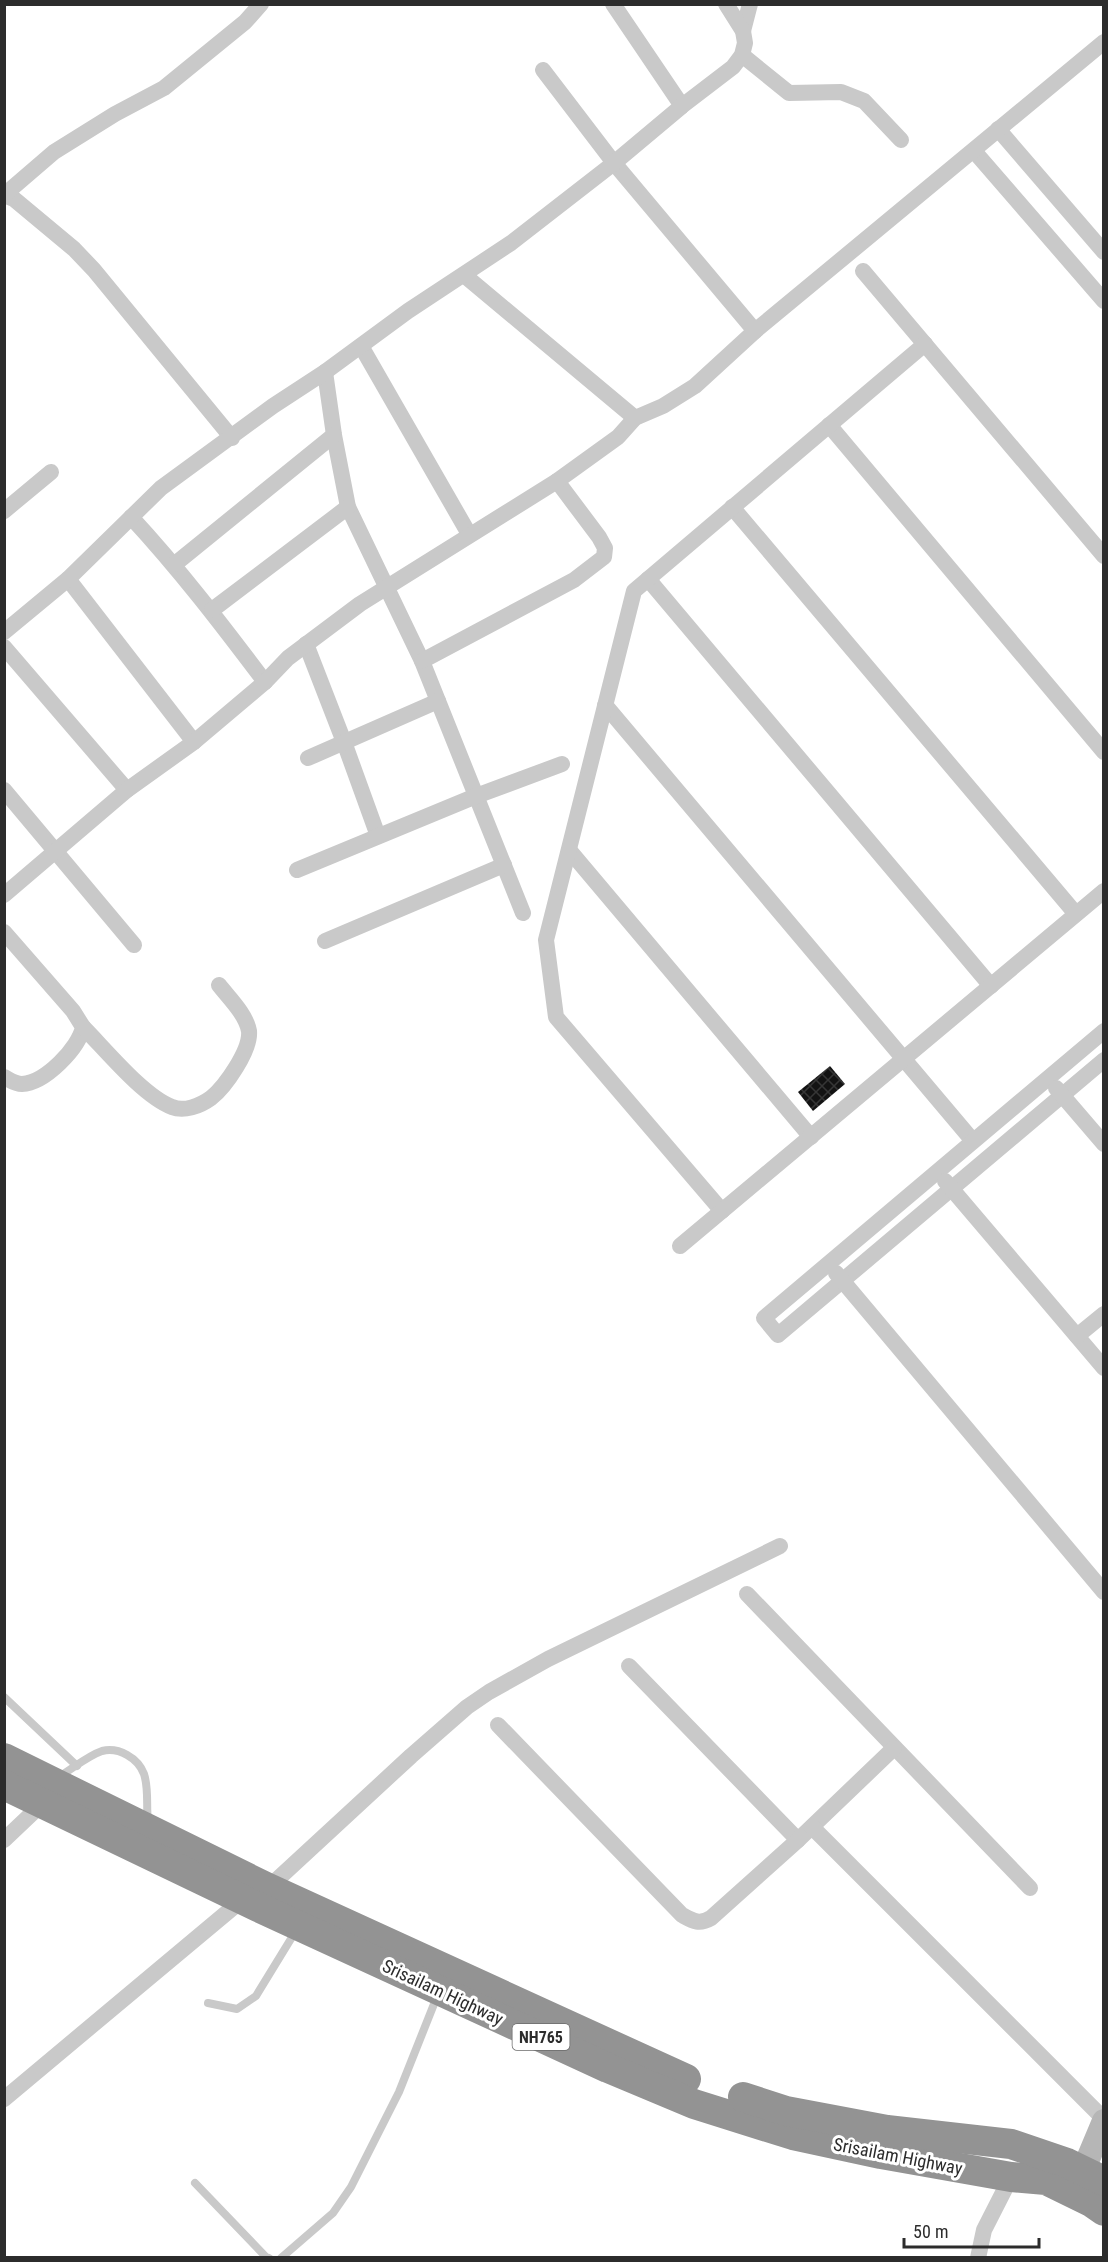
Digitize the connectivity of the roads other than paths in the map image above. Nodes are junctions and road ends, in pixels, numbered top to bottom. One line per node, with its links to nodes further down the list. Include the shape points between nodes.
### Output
1 (261, 4): 14 (street, via 245,22 164,88 54,152)
2 (613, 4): 9 (street)
3 (726, 4): 5 (street)
4 (750, 4): 5 (street)
5 (742, 31): 7 (street)
6 (1104, 42): 10 (street)
7 (742, 55): 9 (street, via 733,67); 11 (street, via 789,93 841,92 864,101)
8 (543, 70): 13 (street)
9 (682, 106): 13 (street)
10 (998, 129): 12 (street); 15 (street)
11 (901, 140)
12 (974, 151): 18 (street); 19 (street)
13 (614, 163): 17 (street, via 511,243); 19 (street)
14 (4, 195): 26 (street, via 14,199 81,256)
15 (1104, 252)
16 (863, 271): 20 (street)
17 (464, 274): 21 (street); 23 (street)
18 (1104, 301)
19 (755, 331): 23 (street, via 695,386)
20 (925, 344): 24 (street); 34 (street)
21 (361, 345): 22 (street); 33 (street)
22 (325, 372): 25 (street); 26 (street)
23 (635, 418): 28 (street, via 618,437)
24 (829, 425): 30 (street); 49 (street)
25 (334, 435): 29 (street); 35 (street)
26 (232, 438): 32 (street, via 161,488)
27 (51, 472): 31 (street)
28 (557, 481): 33 (street); 43 (street, via 599,537 605,548 604,557 574,580)
29 (348, 507): 38 (street); 39 (street)
30 (732, 507): 37 (street); 63 (street)
31 (4, 511)
32 (131, 517): 35 (street); 36 (street)
33 (469, 534): 38 (street)
34 (1104, 556)
35 (175, 564): 39 (street)
36 (68, 579): 40 (street); 47 (street)
37 (648, 579): 46 (street, via 634,591); 68 (street)
38 (387, 587): 41 (street); 43 (street)
39 (212, 610): 44 (street)
40 (5, 631)
41 (306, 644): 44 (street); 48 (street)
42 (4, 647): 53 (street)
43 (422, 661): 45 (street)
44 (265, 682): 47 (street)
45 (438, 701): 48 (street); 54 (street)
46 (605, 705): 56 (street); 71 (street)
47 (194, 742): 53 (street)
48 (344, 742): 50 (street); 55 (street)
49 (1104, 752)
50 (308, 758)
51 (562, 764): 54 (street)
52 (4, 790): 57 (street)
53 (127, 790): 57 (street)
54 (476, 796): 55 (street); 58 (street)
55 (378, 836): 59 (street)
56 (569, 850): 76 (street); 81 (street, via 546,940 555,1017)
57 (57, 851): 61 (street); 66 (street)
58 (504, 865): 62 (street); 65 (street)
59 (297, 870)
60 (1104, 891): 63 (street)
61 (4, 895)
62 (523, 913)
63 (1076, 914): 68 (street)
64 (4, 932): 69 (street)
65 (325, 941)
66 (134, 945)
67 (219, 985): 69 (street, via 249,1032 246,1049 210,1098 190,1109 172,1107 145,1089)
68 (991, 986): 71 (street)
69 (83, 1027): 73 (street, via 73,1050 54,1068 22,1084)
70 (1104, 1031): 74 (street)
71 (903, 1059): 76 (street); 77 (street)
72 (1104, 1060): 75 (street)
73 (4, 1077)
74 (1047, 1078): 75 (street); 77 (street)
75 (1062, 1095): 78 (street); 80 (street)
76 (811, 1137): 81 (street)
77 (973, 1141): 79 (street)
78 (1104, 1144)
79 (937, 1172): 80 (street); 83 (street)
80 (952, 1189): 84 (street); 86 (street)
81 (722, 1211): 82 (street)
82 (680, 1246)
83 (828, 1263): 84 (street); 84 (street, via 764,1318 771,1327 778,1335)
84 (843, 1281): 89 (street)
85 (1104, 1314): 86 (street)
86 (1077, 1336): 87 (street)
87 (1104, 1368)
88 (780, 1546): 104 (street, via 548,1659 489,1692 418,1749)
89 (1104, 1592)
90 (747, 1594): 94 (street)
91 (629, 1666): 102 (street)
92 (4, 1697): 96 (lane)
93 (498, 1725): 102 (street, via 682,1915 695,1922 711,1918)
94 (894, 1748): 99 (street); 103 (street)
95 (4, 1758): 98 (highway, Srisailam Highway / NH765)
96 (77, 1766): 98 (lane); 100 (lane, via 101,1752 113,1750 135,1760 146,1785)
97 (4, 1785): 98 (highway, Srisailam Highway / NH765)
98 (47, 1792): 100 (highway, Srisailam Highway / NH765); 101 (street); 104 (highway, Srisailam Highway / NH765)
99 (812, 1827): 102 (street); 109 (street)
100 (150, 1830): 104 (highway, Srisailam Highway / NH765)
101 (4, 1840)
102 (798, 1840)
103 (1030, 1888)
104 (255, 1894): 105 (highway, Srisailam Highway / NH765); 108 (street); 111 (highway, Srisailam Highway / NH765, via 689,2081 797,2113 888,2130 1011,2144 1067,2163)
105 (298, 1926): 106 (highway, Srisailam Highway / NH765); 107 (lane, via 248,2003 237,2009)
106 (440, 1991): 110 (highway, Srisailam Highway / NH765, via 694,2104 793,2135); 115 (lane, via 399,2092 351,2187 333,2213)
107 (208, 2003)
108 (4, 2099)
109 (1104, 2120): 111 (main road)
110 (1011, 2177): 111 (highway, Srisailam Highway / NH765); 116 (street, via 984,2230)
111 (1085, 2181): 113 (highway, Srisailam Highway / NH765, via 1091,2202)
112 (195, 2183): 114 (lane)
113 (1104, 2211)
114 (269, 2258)
115 (281, 2258)
116 (978, 2258)

